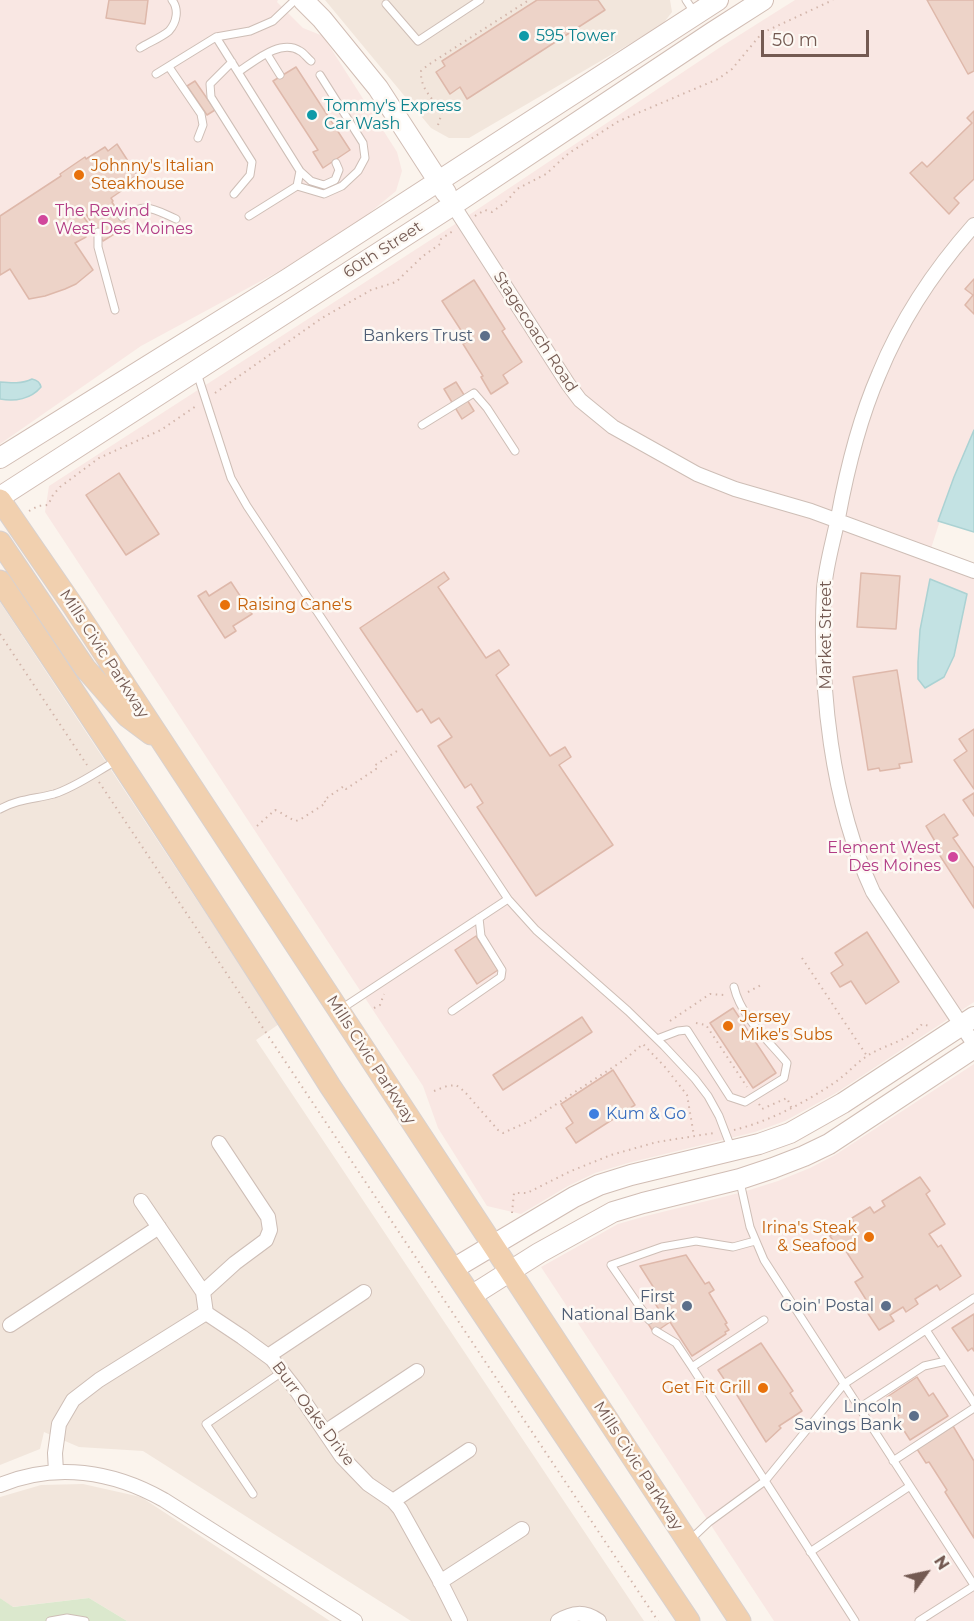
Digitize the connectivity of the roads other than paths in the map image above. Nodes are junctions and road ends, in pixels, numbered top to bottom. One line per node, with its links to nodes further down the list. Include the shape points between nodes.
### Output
1 (172, 0): 10 (lane, via 177,17 169,30)
2 (295, 0): 9 (lane, via 273,21 250,31)
3 (303, 0): 22 (street, Stagecoach Road, via 378,88)
4 (480, 0): 7 (lane, via 418,41)
5 (718, 0): 8 (street, 60th Street)
6 (763, 0): 25 (street, 60th Street)
7 (387, 1)
8 (690, 7): 22 (street, 60th Street)
9 (216, 37): 13 (lane); 14 (lane)
10 (140, 48)
11 (267, 54): 12 (lane, via 284,47 299,50); 15 (lane); 17 (lane)
12 (311, 61)
13 (232, 62): 15 (lane); 24 (lane, via 210,84 211,97 252,162 250,175)
14 (170, 66): 16 (lane); 19 (lane, via 201,114 203,125)
15 (238, 72): 21 (lane)
16 (156, 74)
17 (279, 75)
18 (320, 75): 23 (lane, via 363,143 365,158 342,186 324,194)
19 (198, 138)
20 (336, 163): 21 (lane, via 339,170 335,180 324,186)
21 (300, 171): 23 (lane)
22 (439, 182): 25 (street, Stagecoach Road); 35 (street, 60th Street)
23 (297, 186): 26 (lane)
24 (234, 194)
25 (453, 205): 32 (street, 60th Street); 37 (street, Stagecoach Road, via 568,384 587,407 613,427 698,474)
26 (249, 216)
27 (122, 217): 28 (lane, via 136,208 149,208)
28 (176, 219)
29 (974, 225): 37 (street, Market Street, via 913,308 879,372 846,475)
30 (98, 232): 31 (lane, via 98,247)
31 (116, 310)
32 (196, 370): 36 (street, 60th Street); 44 (lane, via 231,478 247,506)
33 (422, 425): 34 (lane, via 474,393)
34 (515, 452)
35 (0, 458)
36 (0, 498): 41 (main road, Mills Civic Parkway)
37 (837, 522): 39 (street, Stagecoach Road); 49 (street, Market Street, via 824,588 824,687 830,739 850,830 873,892)
38 (0, 542): 41 (main road, via 85,668 127,716)
39 (974, 571)
40 (0, 581): 42 (main road)
41 (161, 741): 47 (main road, Mills Civic Parkway)
42 (119, 759): 43 (lane, via 75,785); 59 (main road)
43 (0, 809)
44 (508, 899): 45 (lane); 50 (lane)
45 (479, 918): 47 (lane); 48 (lane, via 481,936 502,974)
46 (735, 991): 50 (lane, via 737,1000 787,1063 784,1078 745,1102 730,1097 687,1030)
47 (338, 1011): 58 (main road, Mills Civic Parkway)
48 (452, 1011)
49 (968, 1021): 51 (street, Market Street); 53 (street, via 818,1118 790,1133)
50 (657, 1039): 53 (lane, via 708,1096)
51 (974, 1046): 54 (street, via 829,1144)
52 (219, 1143): 61 (street, via 268,1217 270,1230 266,1239)
53 (732, 1151): 58 (street, via 599,1185)
54 (740, 1179): 57 (lane); 60 (street, via 613,1212)
55 (141, 1201): 56 (street)
56 (159, 1227): 61 (street); 68 (street)
57 (755, 1241): 66 (lane, via 733,1247 696,1240 610,1265); 76 (lane)
58 (492, 1245): 59 (street); 60 (main road, Mills Civic Parkway)
59 (453, 1269): 63 (main road)
60 (510, 1271): 63 (street); 89 (main road, Mills Civic Parkway)
61 (203, 1292): 65 (street)
62 (364, 1292): 71 (street)
63 (471, 1296): 99 (main road)
64 (974, 1298): 69 (lane)
65 (206, 1313): 71 (street, Burr Oaks Drive); 82 (street, via 73,1400 60,1424)
66 (650, 1320)
67 (764, 1320): 73 (lane)
68 (10, 1325)
69 (926, 1330): 72 (lane); 76 (lane)
70 (657, 1331): 73 (lane, via 676,1343)
71 (268, 1356): 75 (street, Burr Oaks Drive)
72 (946, 1361): 77 (lane); 78 (lane, via 924,1366)
73 (692, 1367): 83 (lane)
74 (417, 1371): 79 (street)
75 (282, 1372): 79 (street, Burr Oaks Drive); 86 (lane, via 206,1424)
76 (844, 1384): 78 (lane); 83 (lane)
77 (974, 1405): 81 (lane)
78 (859, 1408): 81 (lane)
79 (325, 1432): 87 (street, Burr Oaks Drive, via 349,1464)
80 (469, 1450): 87 (street)
81 (893, 1461): 85 (lane)
82 (56, 1472): 84 (street); 95 (street, via 93,1473 144,1488)
83 (765, 1481): 89 (lane); 90 (lane)
84 (0, 1485)
85 (910, 1486): 90 (lane); 92 (lane)
86 (253, 1494)
87 (393, 1501): 91 (street, Burr Oaks Drive)
88 (522, 1529): 91 (street)
89 (688, 1542): 100 (main road, Mills Civic Parkway)
90 (810, 1551): 101 (lane)
91 (440, 1582): 96 (street, Burr Oaks Drive)
92 (974, 1586): 102 (lane)
93 (50, 1621): 94 (lane)
94 (85, 1621)
95 (355, 1621)
96 (460, 1621)
97 (558, 1621): 98 (street, via 580,1612)
98 (598, 1621)
99 (688, 1621)
100 (740, 1621)
101 (855, 1621)
102 (920, 1621)

